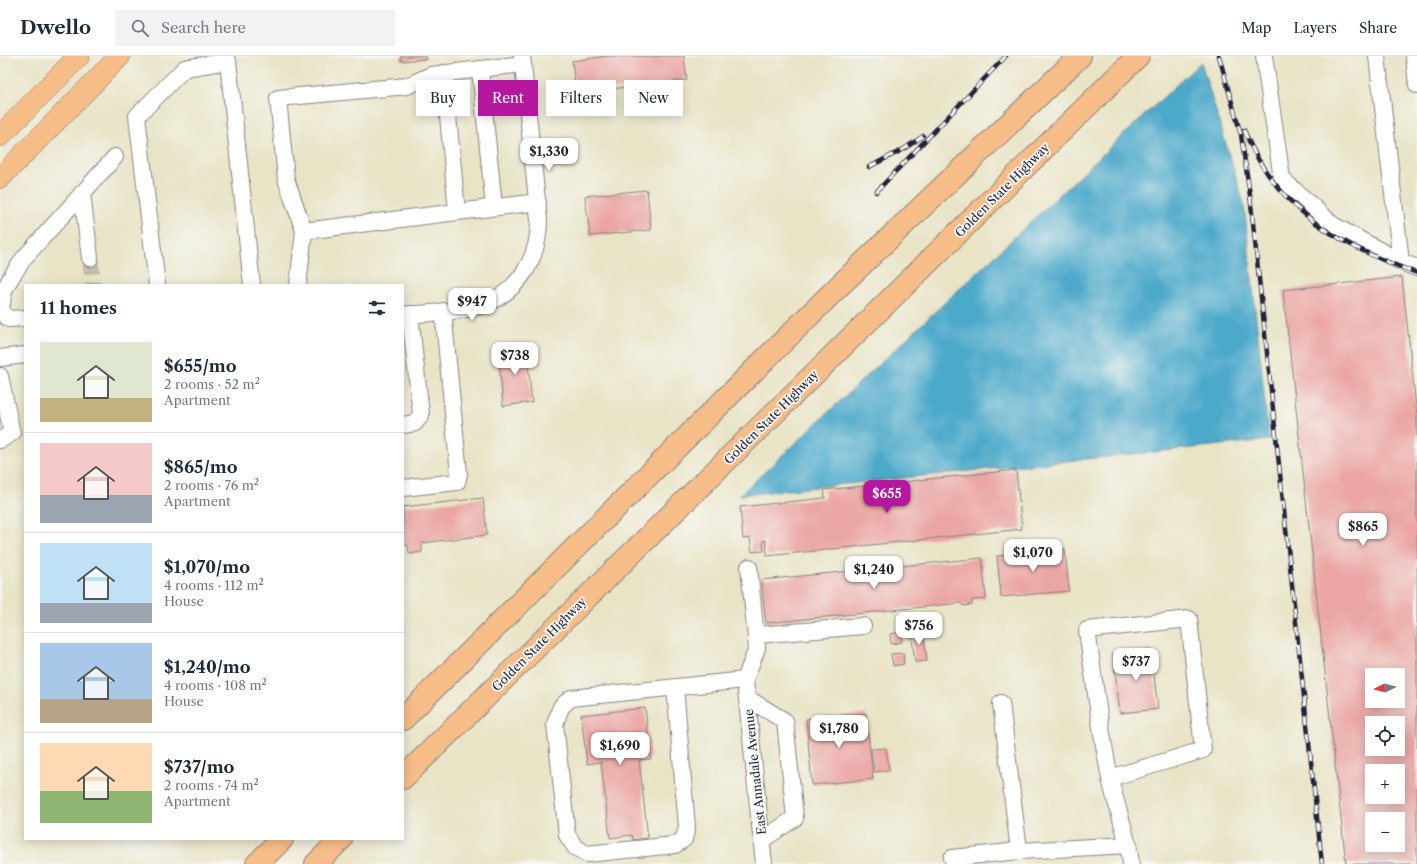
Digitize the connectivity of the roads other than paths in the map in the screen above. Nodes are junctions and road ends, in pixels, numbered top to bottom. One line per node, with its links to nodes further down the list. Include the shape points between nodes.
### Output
1 (79, 56): 12 (main road)
2 (120, 56): 14 (main road)
3 (1080, 56): 43 (highway, via 836,289)
4 (1138, 56): 44 (highway, Golden State Highway)
5 (1264, 56): 21 (street, via 1282,179 1333,225)
6 (1377, 56): 21 (street)
7 (1414, 56): 11 (street)
8 (523, 60): 9 (street); 16 (street)
9 (480, 69): 10 (street); 17 (street)
10 (444, 73): 18 (street); 19 (street, via 431,75 407,86 278,98 286,179)
11 (1417, 85)
12 (0, 136)
13 (115, 158): 15 (street)
14 (0, 178)
15 (82, 193): 20 (street); 28 (street, via 24,258 7,285 1,302 4,316 10,319)
16 (538, 202): 17 (street); 26 (street, via 538,243 521,279 489,303)
17 (494, 207): 18 (street)
18 (457, 212): 19 (street)
19 (304, 232): 25 (street)
20 (90, 258)
21 (1401, 262): 22 (street)
22 (1417, 268)
23 (157, 284): 24 (street, via 137,116 185,68 228,61)
24 (252, 284)
25 (298, 284)
26 (443, 311): 27 (street); 35 (street, via 459,474 457,482)
27 (407, 315): 29 (street)
28 (24, 318)
29 (408, 344): 33 (street, via 421,415 415,424)
30 (24, 355): 31 (street)
31 (0, 358)
32 (0, 376): 34 (street, via 12,434)
33 (404, 426)
34 (0, 440)
35 (404, 488)
36 (749, 567): 38 (street)
37 (863, 626): 38 (street)
38 (756, 635): 39 (street, via 757,648)
39 (745, 680): 40 (street); 41 (street, East Annadale Avenue)
40 (675, 687): 40 (street, via 571,698 561,707 555,724 567,835 575,847 587,854 675,845 684,839 687,827)
41 (747, 698): 48 (street, East Annadale Avenue); 48 (street, via 785,721 795,818)
42 (1000, 703): 50 (street)
43 (404, 718)
44 (404, 777)
45 (1110, 778): 45 (street, via 1087,630 1189,619 1203,750); 49 (street)
46 (281, 840): 52 (highway)
47 (340, 840): 53 (highway)
48 (762, 840): 54 (street, East Annadale Avenue)
49 (1129, 845): 50 (street); 55 (street)
50 (1019, 851): 51 (street)
51 (952, 858)
52 (257, 864)
53 (316, 864)
54 (764, 864)
55 (1131, 864)

